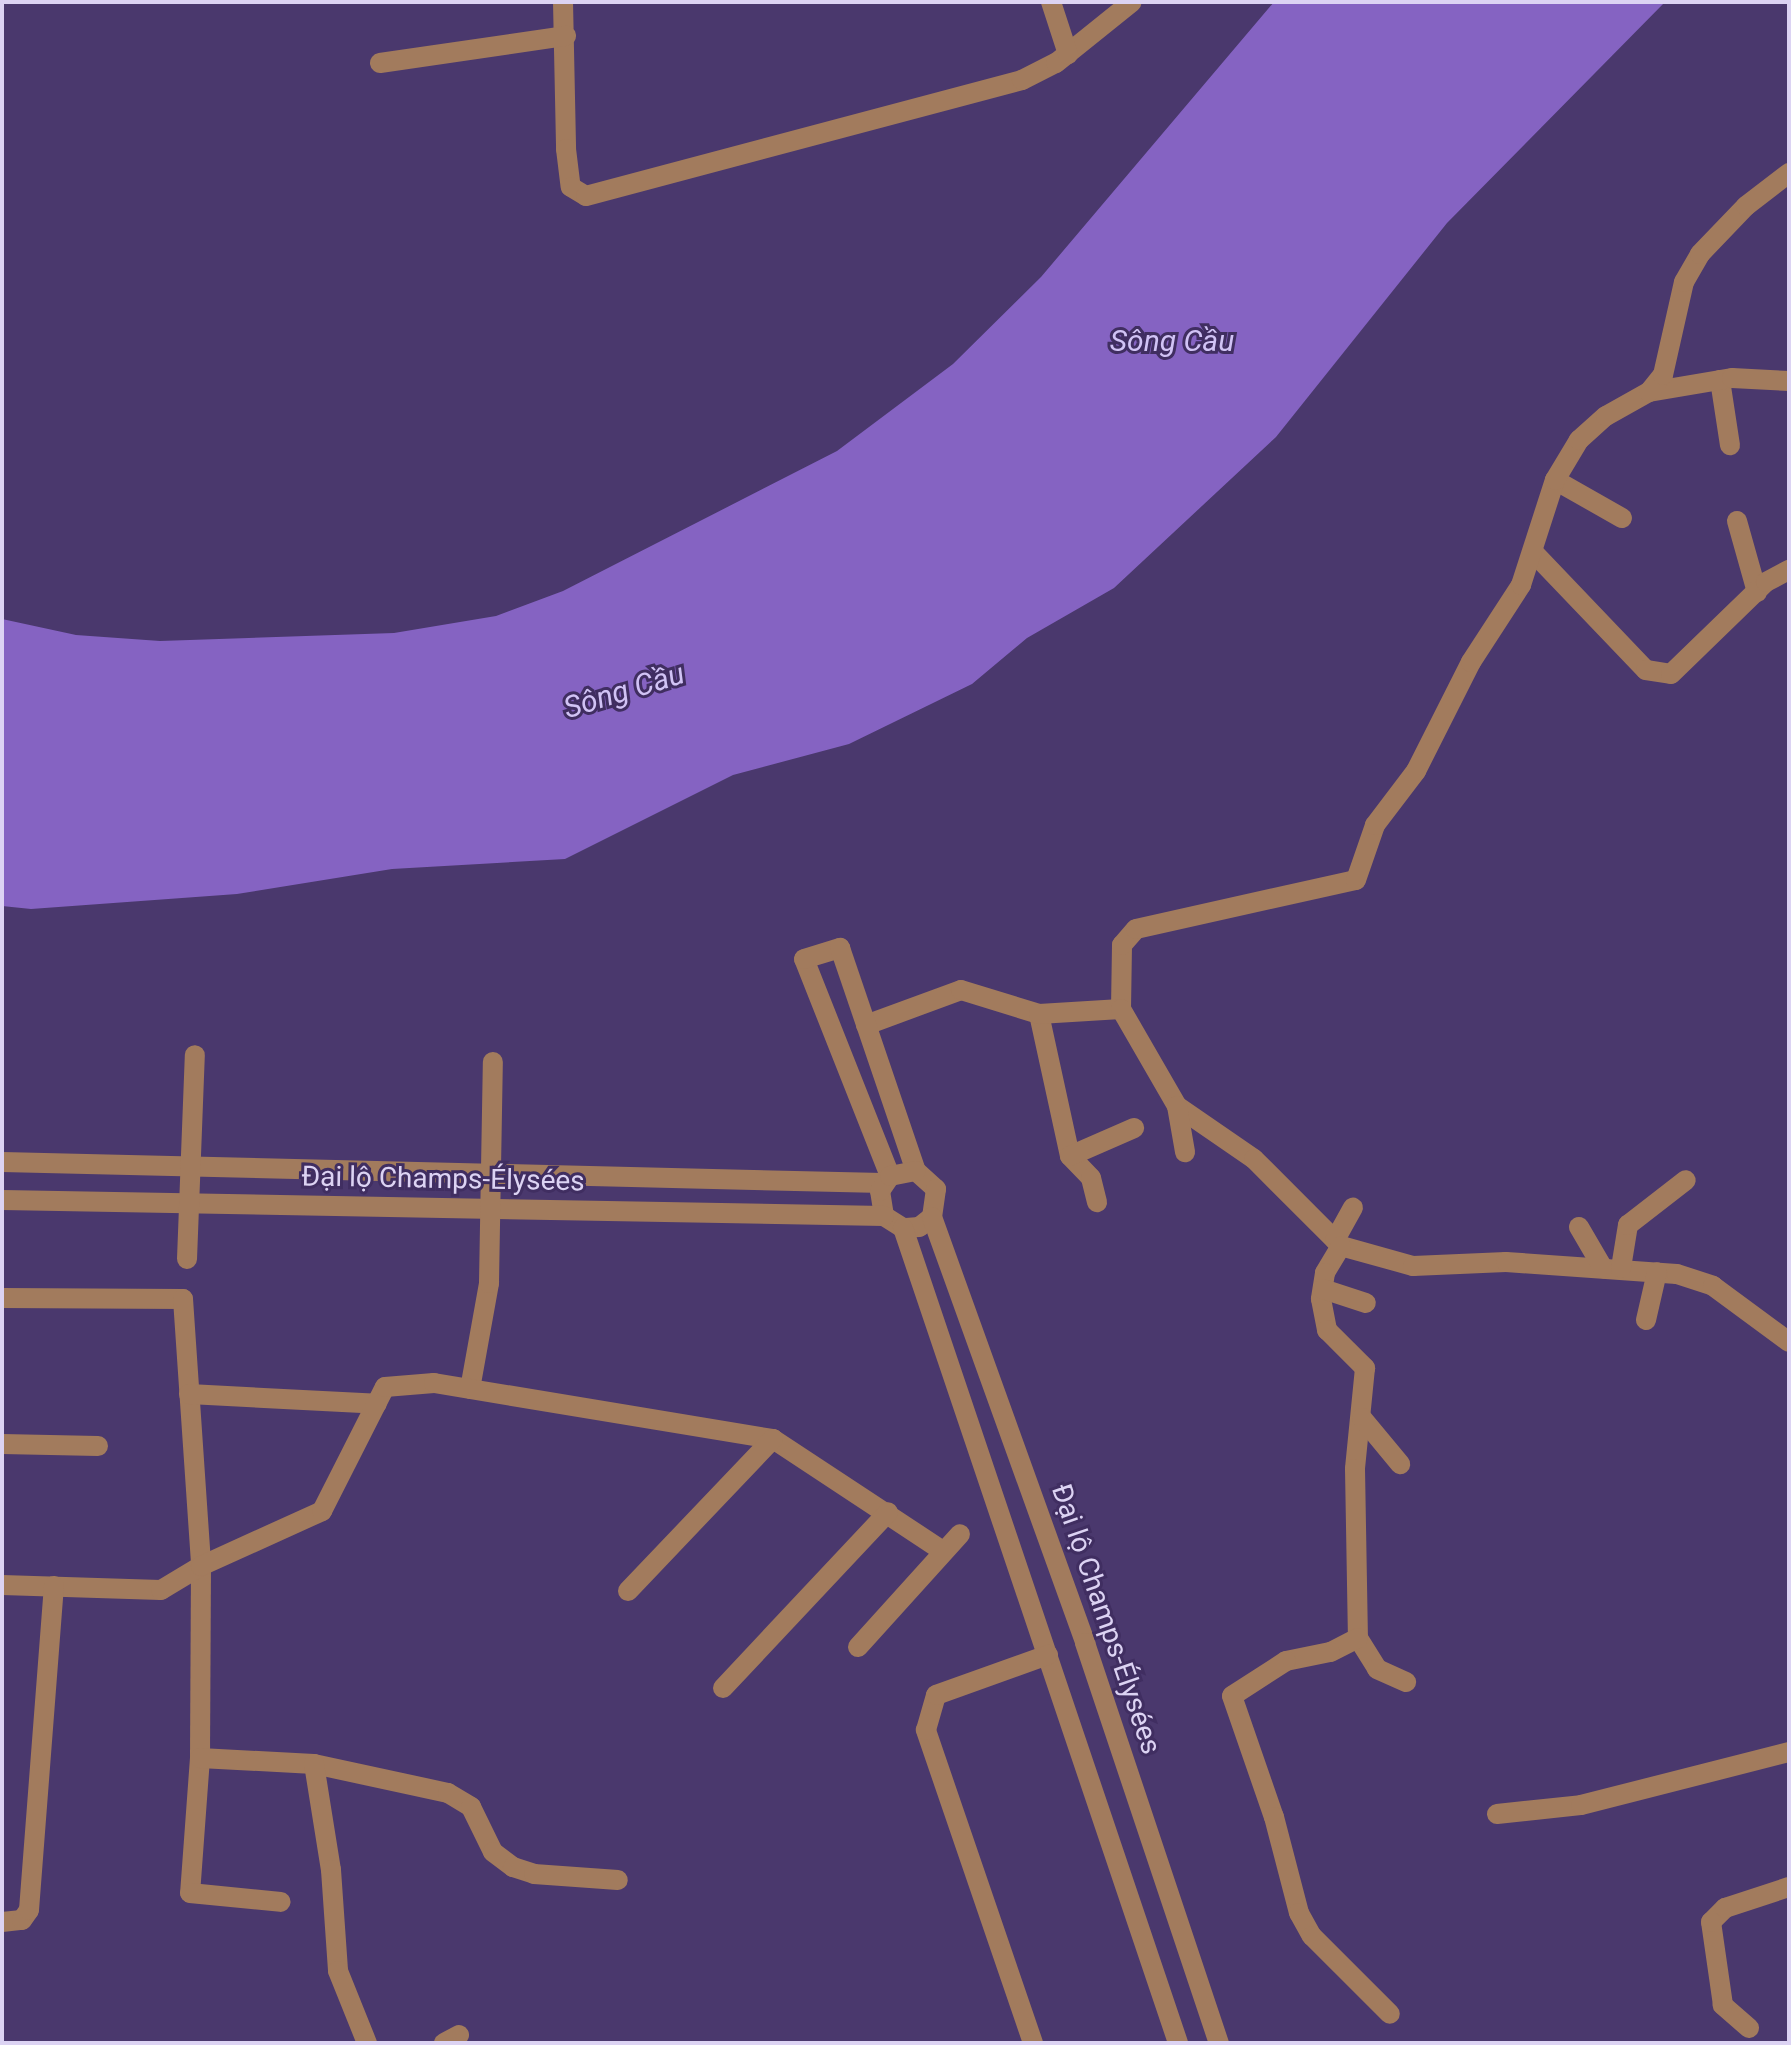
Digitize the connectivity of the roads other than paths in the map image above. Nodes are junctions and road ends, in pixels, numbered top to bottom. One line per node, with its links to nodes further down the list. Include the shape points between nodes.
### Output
1 (563, 2): 4 (street)
2 (1051, 2): 5 (street)
3 (1132, 2): 5 (street)
4 (566, 36): 5 (street, via 571,187 586,196 991,91); 6 (street)
5 (1068, 54)
6 (380, 63)
7 (1789, 173): 10 (street, via 1746,206 1700,254 1684,282 1663,375)
8 (1720, 380): 9 (street); 10 (street); 11 (street)
9 (1789, 381)
10 (1649, 392): 12 (street, via 1606,416 1579,440)
11 (1730, 445)
12 (1555, 480): 13 (street); 15 (street)
13 (1622, 518)
14 (1737, 521): 17 (street)
15 (1534, 553): 17 (street, via 1646,670 1671,674); 18 (street, via 1416,771 1375,825 1356,880 1136,929 1122,945)
16 (1789, 570): 17 (street)
17 (1757, 592)
18 (1121, 1009): 19 (street); 23 (street)
19 (1039, 1014): 20 (street, via 961,990); 26 (street)
20 (866, 1025): 29 (street, Đại lộ Champs-Élysées); 31 (street, Đại lộ Champs-Élysées, via 840,948 804,959)
21 (195, 1055): 28 (street)
22 (493, 1062): 30 (street)
23 (1177, 1106): 25 (street); 42 (street, via 1254,1159)
24 (1134, 1128): 26 (street)
25 (1185, 1152)
26 (1070, 1156): 34 (street, via 1091,1178)
27 (2, 1162): 28 (street, Đại lộ Champs-Élysées)
28 (192, 1167): 30 (street, Đại lộ Champs-Élysées); 35 (street)
29 (916, 1171): 31 (street, Đại lộ Champs-Élysées); 39 (street, Đại lộ Champs-Élysées, via 936,1189)
30 (493, 1174): 31 (street, Đại lộ Champs-Élysées); 36 (street)
31 (886, 1179): 38 (street, via 878,1199)
32 (1686, 1180): 44 (street, via 1628,1225)
33 (2, 1200): 35 (street, Đại lộ Champs-Élysées)
34 (1097, 1202)
35 (190, 1203): 36 (street, Đại lộ Champs-Élysées); 43 (street)
36 (491, 1207): 38 (street, Đại lộ Champs-Élysées); 51 (street, via 489,1283)
37 (1353, 1208): 42 (street)
38 (884, 1216): 41 (street)
39 (932, 1217): 41 (street, via 919,1227); 84 (street, Đại lộ Champs-Élysées, via 1091,1658)
40 (1579, 1227): 44 (street)
41 (903, 1228): 68 (street)
42 (1338, 1243): 44 (street, via 1413,1266 1506,1262); 46 (street)
43 (187, 1259)
44 (1612, 1268): 45 (street)
45 (1657, 1272): 49 (street); 50 (street, via 1713,1286)
46 (1323, 1289): 48 (street); 54 (street, via 1327,1330 1365,1368)
47 (2, 1298): 52 (street, via 183,1299)
48 (1366, 1303)
49 (1646, 1320)
50 (1789, 1342)
51 (470, 1389): 53 (street, via 434,1383 385,1387); 55 (street)
52 (189, 1394): 53 (street); 62 (street)
53 (377, 1404): 62 (street, via 322,1511)
54 (1362, 1418): 58 (street); 66 (street, via 1355,1469)
55 (773, 1439): 59 (street); 65 (street)
56 (2, 1444): 57 (street)
57 (98, 1446)
58 (1400, 1464)
59 (888, 1512): 61 (street); 70 (street)
60 (960, 1534): 61 (street)
61 (943, 1551): 67 (street)
62 (201, 1566): 64 (street, via 161,1590); 72 (street)
63 (2, 1585): 64 (street)
64 (54, 1586): 78 (street, via 29,1910 22,1920)
65 (628, 1591)
66 (1358, 1638): 69 (street, via 1377,1669); 79 (street, via 1330,1652 1286,1661 1232,1696 1274,1817 1299,1913 1312,1936)
67 (858, 1647)
68 (1048, 1655): 82 (street, via 936,1695 926,1730); 83 (street)
69 (1406, 1682)
70 (723, 1688)
71 (1789, 1752): 74 (street, via 1581,1805)
72 (200, 1758): 73 (street); 77 (street, via 190,1893)
73 (314, 1764): 75 (street, via 463,1799 493,1852 513,1867 534,1874); 81 (street, via 331,1870 338,1971)
74 (1497, 1814)
75 (618, 1880)
76 (1789, 1887): 80 (street, via 1725,1908 1711,1922 1723,2005)
77 (281, 1902)
78 (2, 1922)
79 (1390, 2014)
80 (1749, 2028)
81 (367, 2043)
82 (1033, 2043)
83 (1178, 2043)
84 (1219, 2043)

